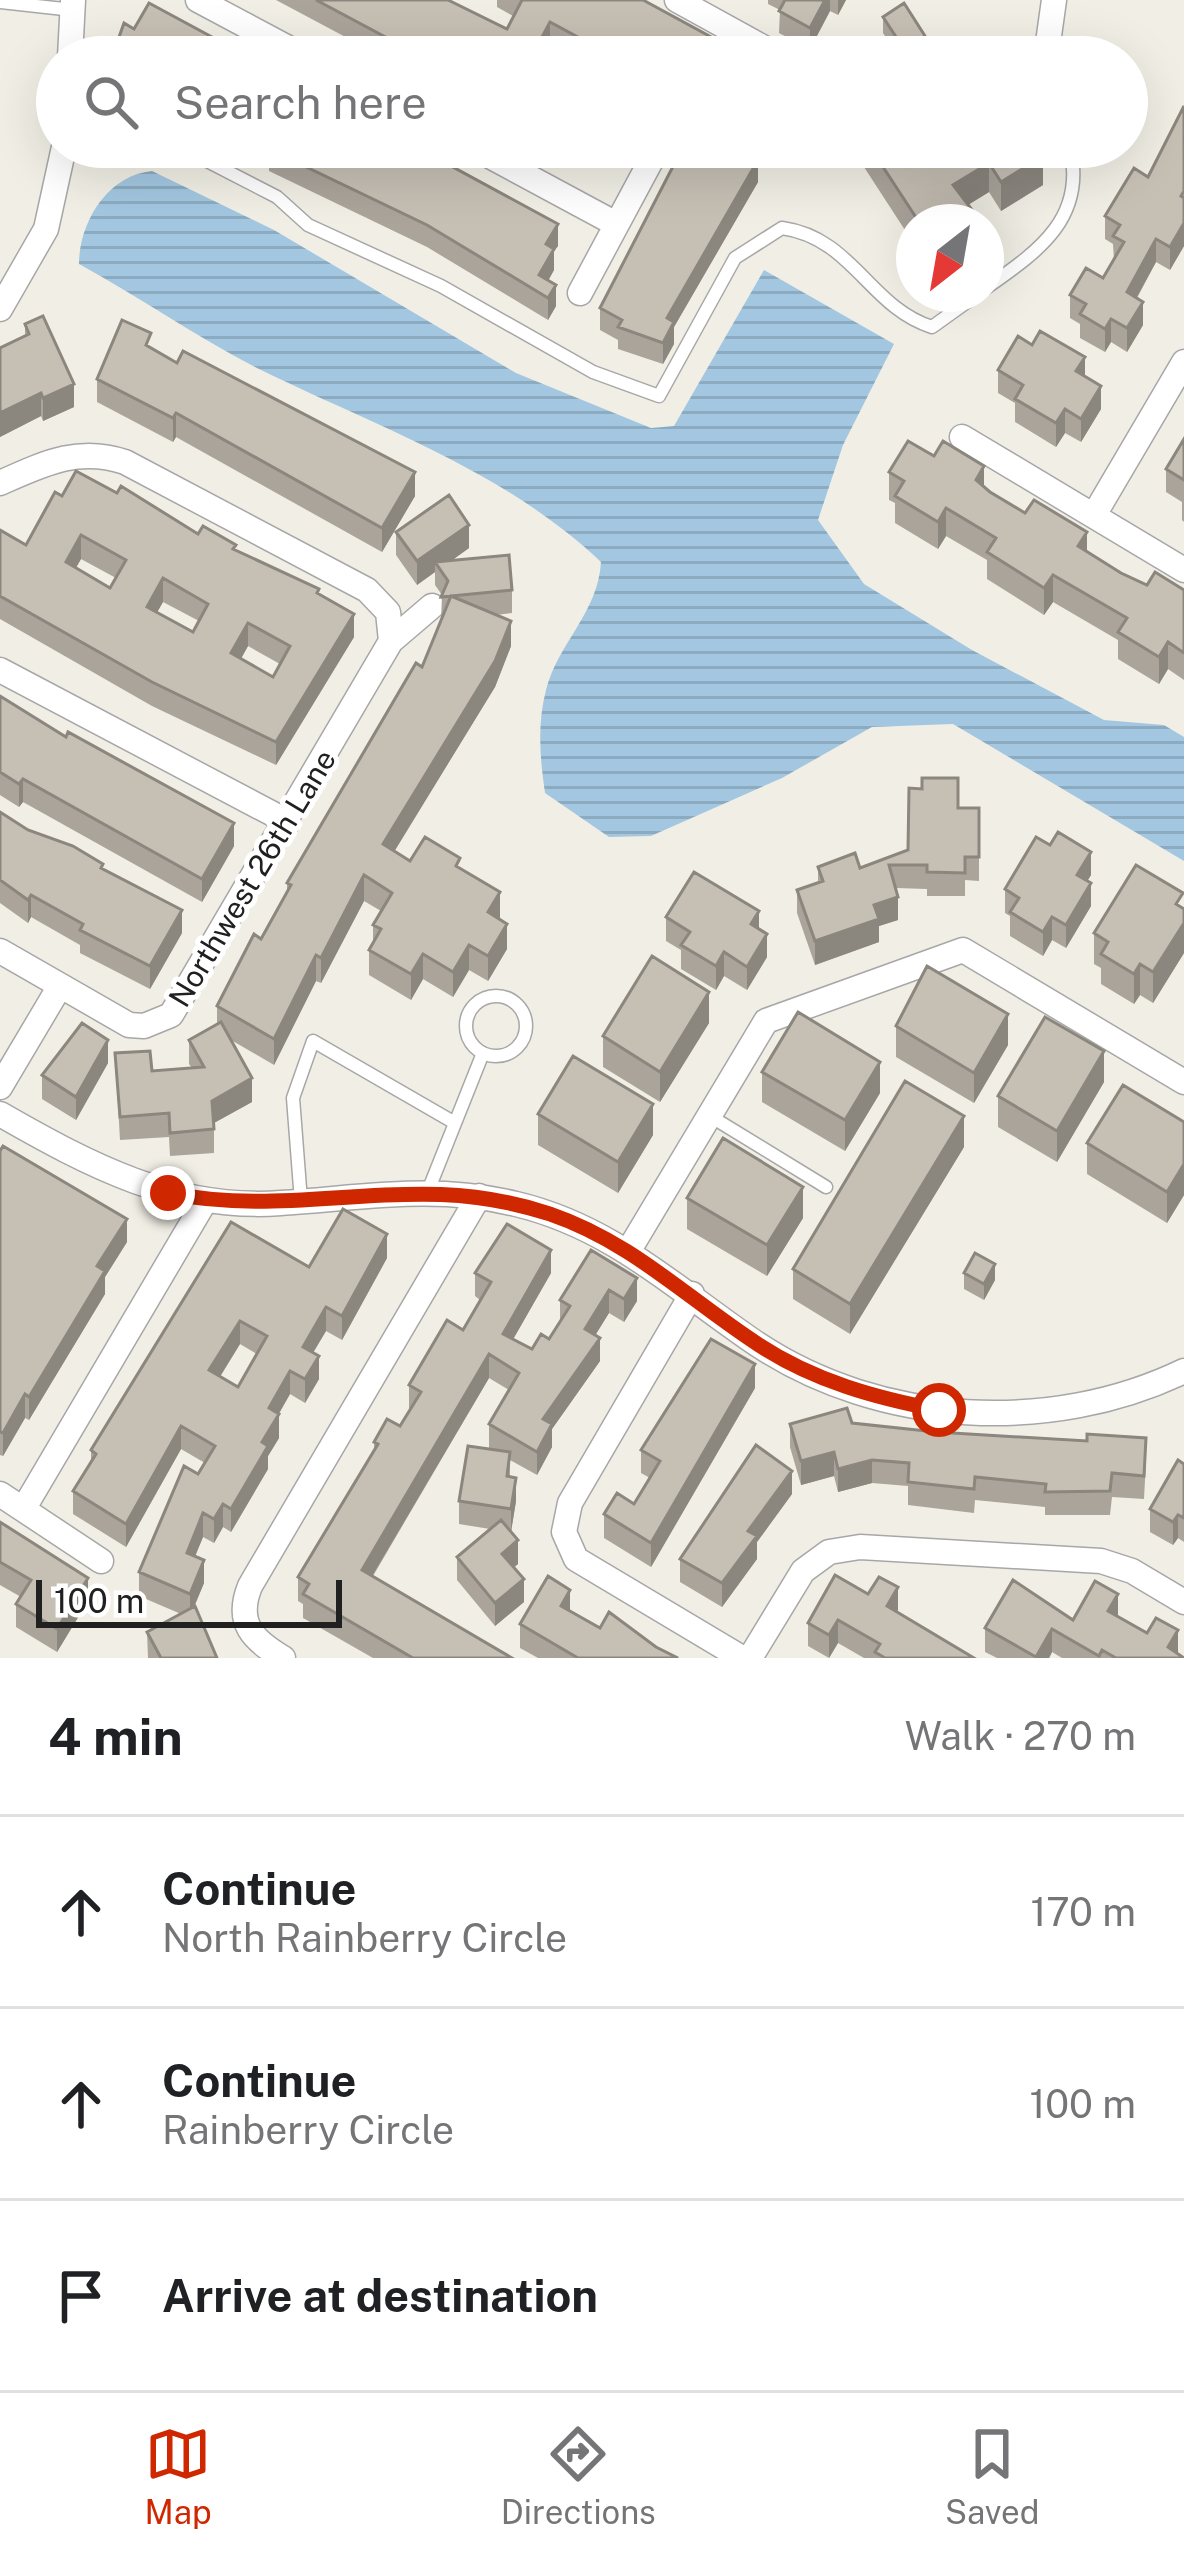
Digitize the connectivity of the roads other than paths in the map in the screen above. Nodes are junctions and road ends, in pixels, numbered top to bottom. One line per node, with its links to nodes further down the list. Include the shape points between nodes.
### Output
1 (199, 0): 8 (street)
2 (677, 0): 6 (street)
3 (1054, 0): 10 (street)
4 (0, 2): 5 (lane)
5 (73, 5): 7 (street)
6 (718, 9): 9 (street)
7 (71, 36)
8 (266, 36)
9 (750, 36)
10 (1049, 36)
11 (59, 168): 20 (street, via 46,229)
12 (222, 168): 19 (lane, via 278,196 308,225 441,286 593,372 659,396 736,258 782,228 811,232)
13 (512, 168): 16 (street)
14 (647, 168): 16 (street)
15 (1075, 168): 17 (lane, via 1056,233)
16 (616, 224): 18 (street)
17 (1004, 274)
18 (580, 293)
19 (896, 306)
20 (0, 309)
21 (903, 312): 22 (lane, via 932,327)
22 (953, 312)
23 (1184, 362): 26 (street)
24 (962, 437): 26 (street)
25 (0, 483): 29 (street, via 63,457 125,462 367,590 388,612)
26 (1094, 515): 27 (street)
27 (1184, 570)
28 (432, 605): 29 (street, Northwest 26th Lane)
29 (391, 641): 31 (street, Northwest 26th Lane)
30 (0, 670): 31 (street)
31 (287, 822): 33 (street, Northwest 26th Lane, via 171,1015 129,1025)
32 (0, 951): 33 (street, Northwest 26th Lane)
33 (60, 986): 36 (street)
34 (483, 1053): 34 (lane, via 501,1056 524,1039 526,1021 509,998 482,998 468,1012 469,1040); 39 (lane)
35 (1184, 1082): 38 (street, via 964,950 766,1021)
36 (0, 1087)
37 (0, 1114): 43 (street, via 122,1179)
38 (710, 1115): 40 (lane); 45 (street)
39 (455, 1124): 41 (lane); 44 (lane, via 313,1041 293,1098)
40 (826, 1187)
41 (428, 1191): 42 (street); 44 (street)
42 (479, 1196): 45 (street, via 553,1215); 52 (street, via 250,1586 244,1615 256,1642)
43 (205, 1201): 44 (street); 49 (street)
44 (301, 1201)
45 (629, 1250): 46 (street)
46 (692, 1294): 47 (street, via 791,1364 939,1410 1077,1406); 53 (street, via 564,1517 564,1532 576,1558)
47 (1184, 1371)
48 (0, 1494): 49 (street)
49 (24, 1508): 50 (street)
50 (101, 1562)
51 (1184, 1602): 53 (street, via 1101,1561 844,1548 803,1571)
52 (283, 1658)
53 (746, 1658)

